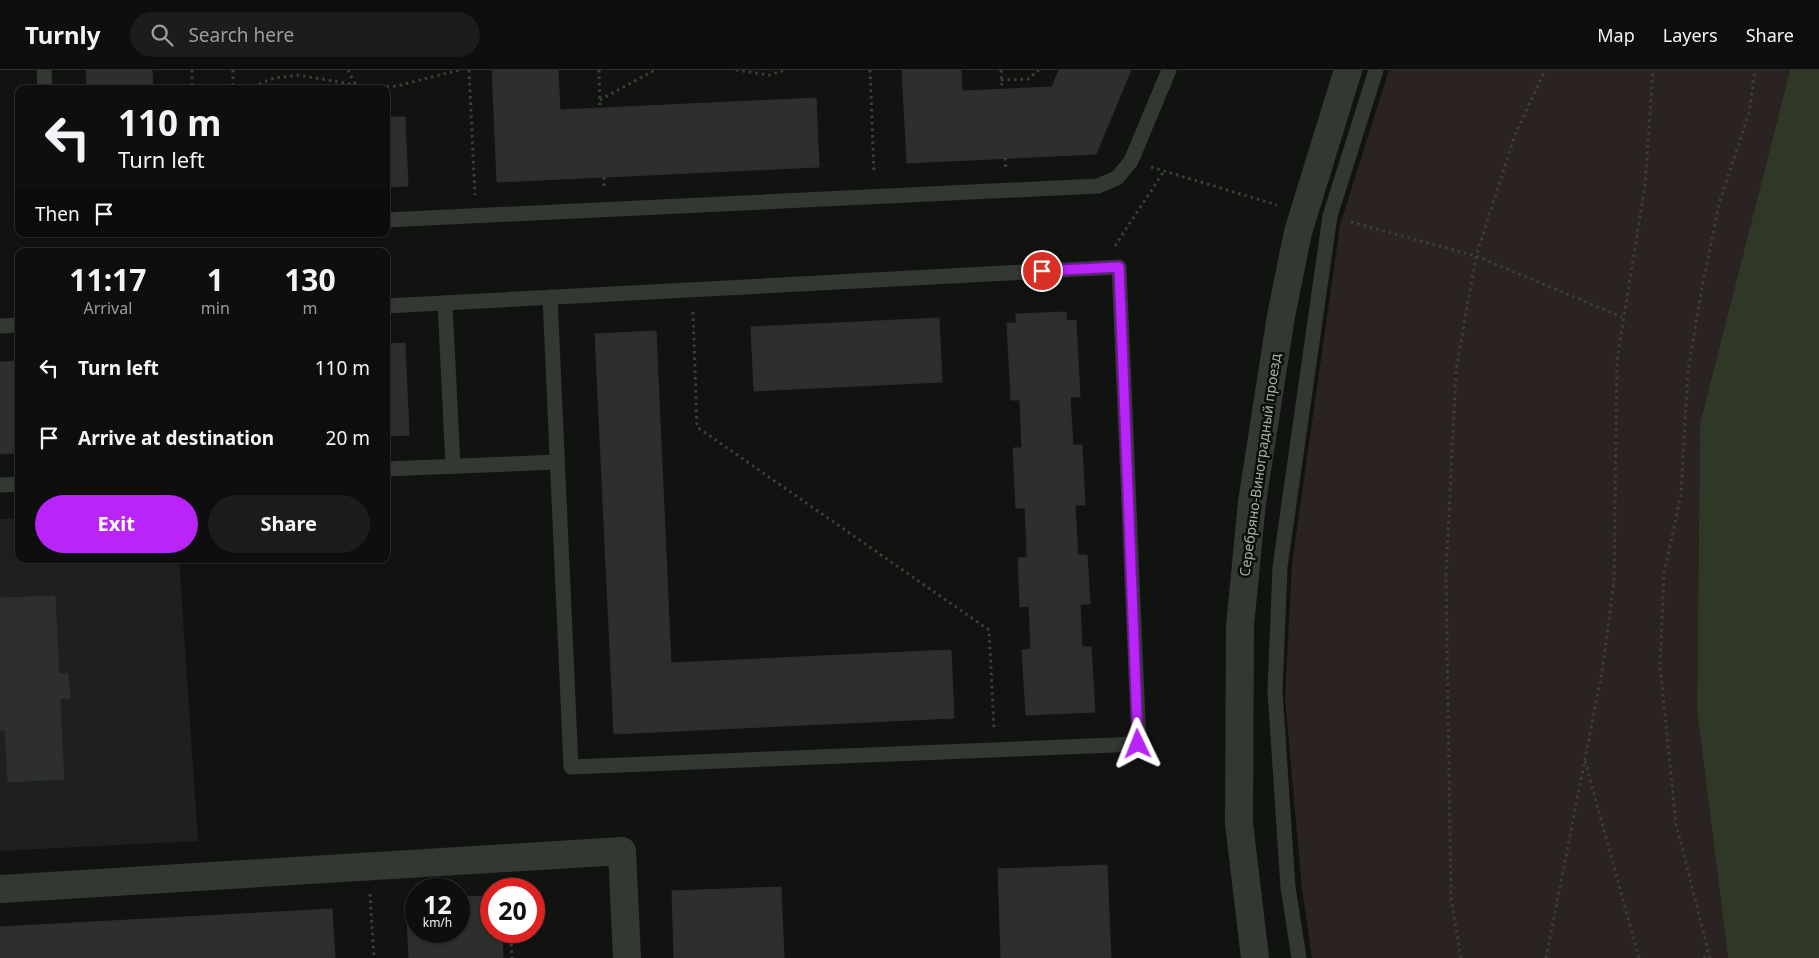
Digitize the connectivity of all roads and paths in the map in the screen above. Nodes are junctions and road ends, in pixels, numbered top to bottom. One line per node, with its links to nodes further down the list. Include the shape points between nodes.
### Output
1 (44, 70): 23 (lane)
2 (192, 70): 24 (path)
3 (233, 70): 25 (path)
4 (348, 70): 27 (path)
5 (459, 70): 28 (path)
6 (469, 70): 36 (path)
7 (599, 70): 30 (path)
8 (736, 70): 21 (path)
9 (765, 70): 21 (path)
10 (786, 70): 21 (path)
11 (870, 70): 34 (path)
12 (1001, 70): 22 (path)
13 (1039, 70): 22 (path, via 1028,79)
14 (1169, 70): 32 (lane)
15 (1348, 70): 35 (street, Серебряно-Виноградный проезд)
16 (1376, 70): 37 (lane)
17 (1545, 70): 39 (path, via 1515,135)
18 (1653, 70): 45 (path, via 1645,185)
19 (1755, 70): 58 (path, via 1748,114 1719,204 1700,298 1688,371 1680,496 1664,573 1660,666 1676,824)
20 (653, 71): 30 (path)
21 (767, 75)
22 (1001, 80): 29 (path)
23 (45, 85)
24 (192, 85)
25 (234, 85)
26 (257, 85): 27 (path, via 274,78 298,75)
27 (356, 85)
28 (390, 86)
29 (1002, 90)
30 (600, 100): 31 (path)
31 (600, 108)
32 (1131, 161): 33 (path); 34 (lane, via 1116,178 1098,186)
33 (1164, 170): 35 (path); 40 (path)
34 (876, 197): 36 (lane)
35 (1302, 213): 62 (street, Серебряно-Виноградный проезд, via 1281,316 1252,502 1240,626 1239,823)
36 (476, 216): 38 (lane)
37 (1330, 216): 39 (path); 63 (lane, via 1280,567 1275,691 1288,887)
38 (390, 220)
39 (1476, 256): 45 (path); 64 (path, via 1456,371 1446,575 1451,899)
40 (1100, 268): 41 (lane); 53 (lane, via 1119,267 1138,744)
41 (693, 289): 42 (lane); 53 (path, via 697,427 989,630)
42 (550, 297): 43 (lane); 48 (lane)
43 (445, 303): 44 (lane); 49 (lane)
44 (390, 306)
45 (1622, 317): 54 (path, via 1616,361 1614,582 1602,672)
46 (15, 325): 47 (lane)
47 (0, 326)
48 (557, 462): 49 (lane); 53 (lane, via 571,766)
49 (453, 466): 50 (lane)
50 (390, 469)
51 (15, 484): 52 (lane)
52 (0, 485)
53 (995, 751)
54 (1585, 760): 65 (path); 66 (path)
55 (368, 867): 56 (street); 59 (path); 61 (street, via 622,852)
56 (0, 889)
57 (511, 943): 60 (path)
58 (1708, 950): 67 (path); 68 (path)
59 (374, 958)
60 (512, 958)
61 (627, 958)
62 (1256, 958)
63 (1299, 958)
64 (1461, 958)
65 (1546, 958)
66 (1639, 958)
67 (1704, 958)
68 (1710, 958)

